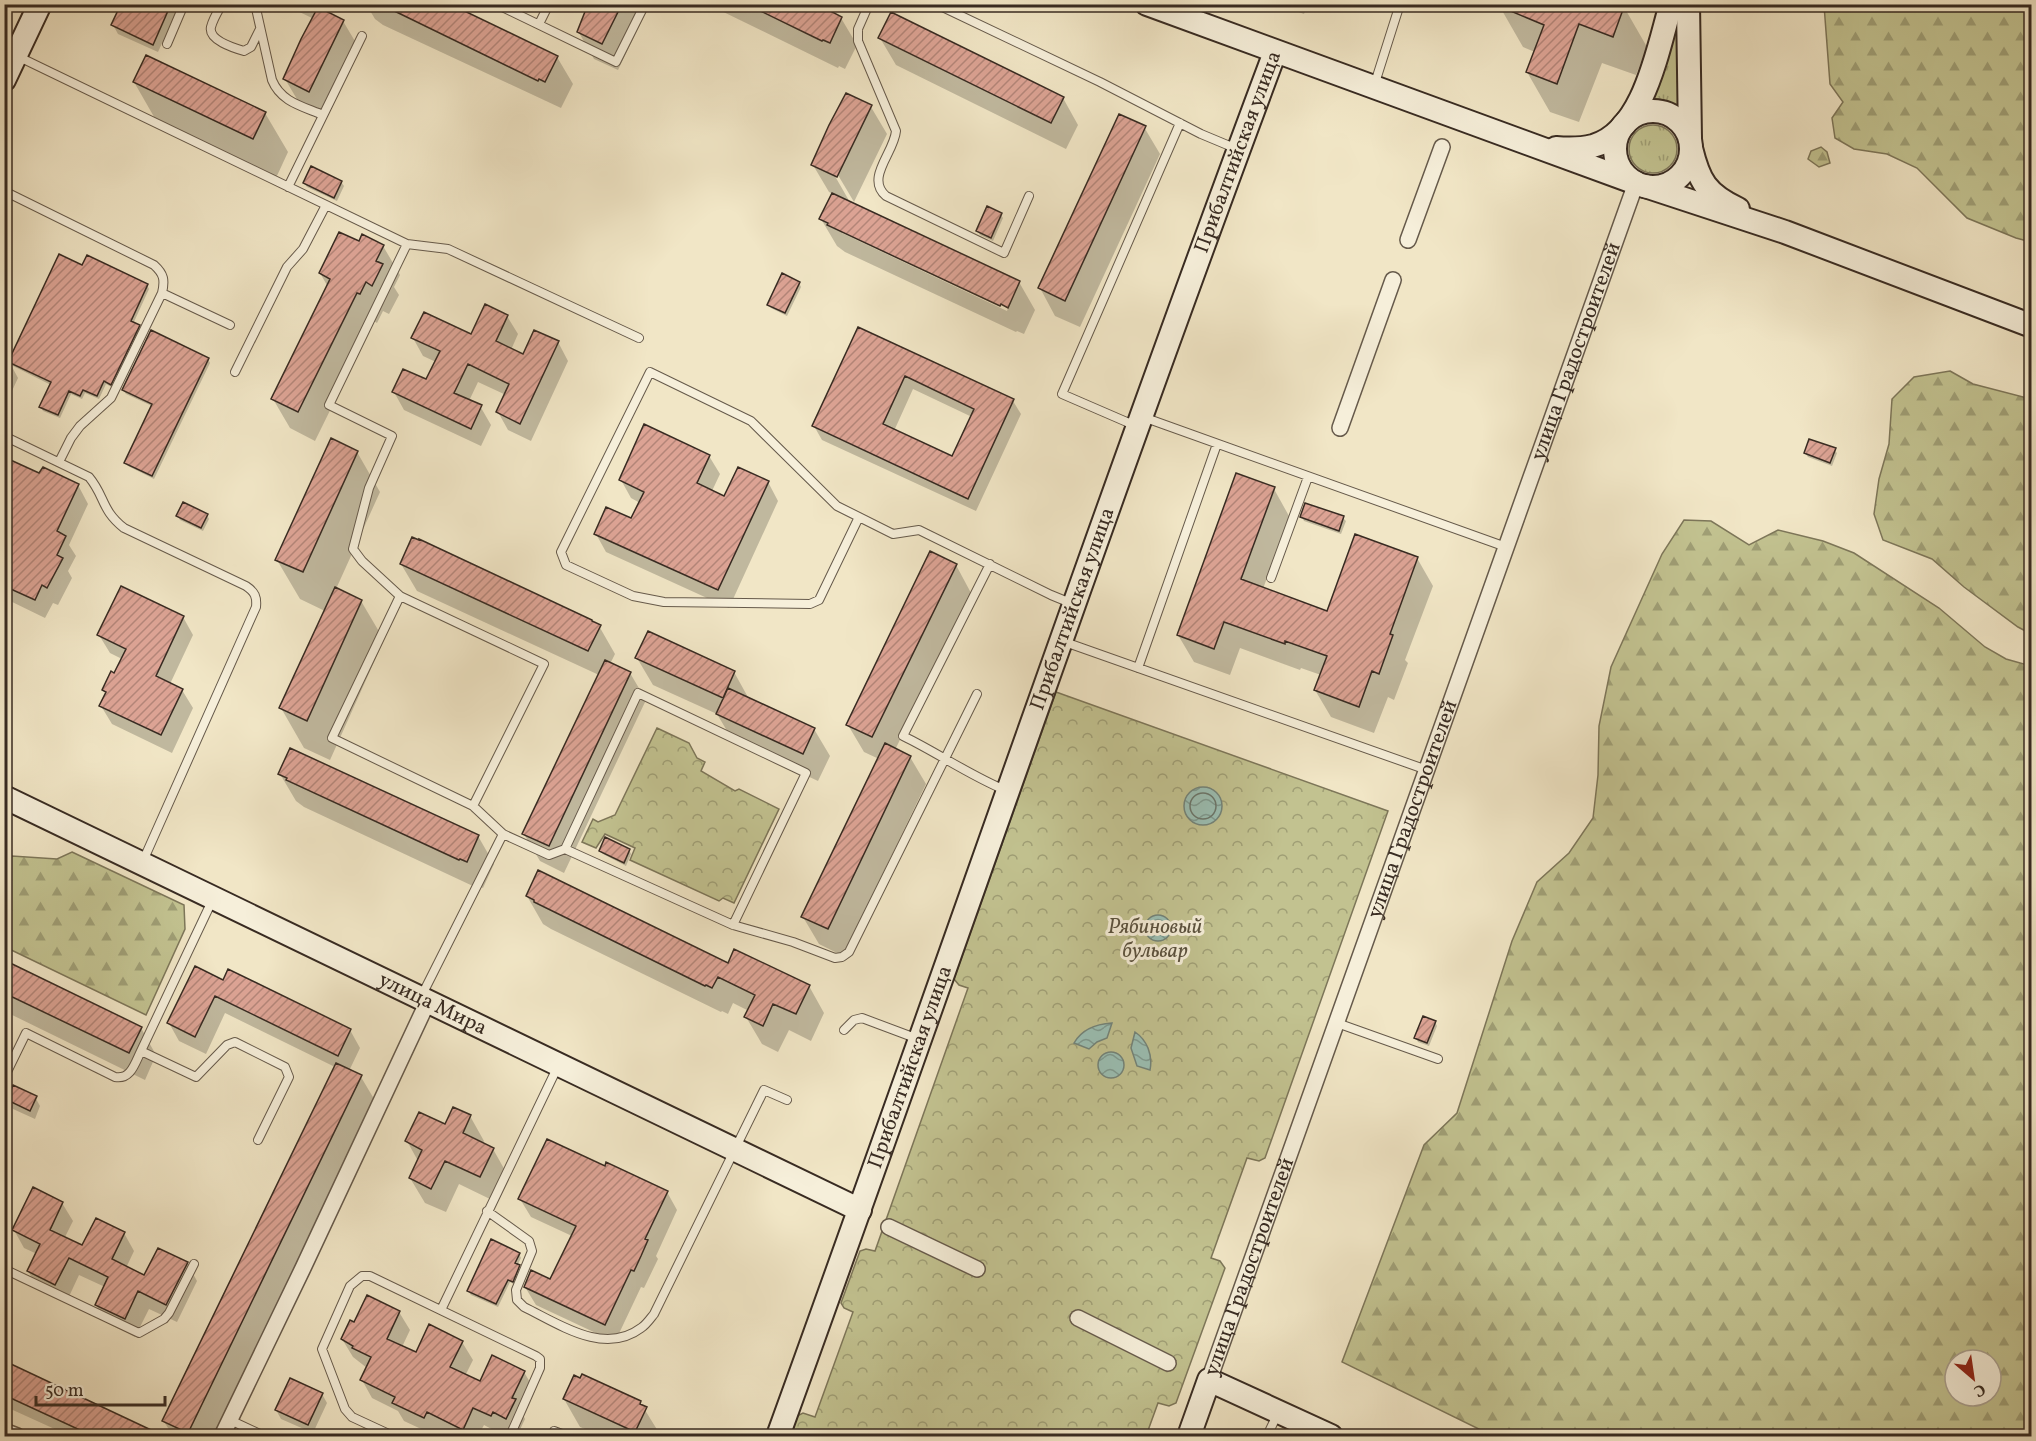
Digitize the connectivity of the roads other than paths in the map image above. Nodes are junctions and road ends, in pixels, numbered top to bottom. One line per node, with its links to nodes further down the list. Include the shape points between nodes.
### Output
1 (40, 4): 21 (street)
2 (184, 4): 17 (lane)
3 (222, 4): 18 (lane, via 211,27 213,36 241,50)
4 (255, 4): 15 (lane)
5 (496, 4): 14 (lane)
6 (549, 4): 14 (lane)
7 (645, 4): 14 (lane, via 616,62)
8 (869, 4): 34 (lane, via 858,29 858,41 896,131 896,141 877,178 881,192 1004,253)
9 (936, 4): 26 (lane)
10 (1147, 4): 19 (street)
11 (1400, 4): 23 (lane)
12 (1671, 4): 25 (street, Прибалтийская улица, via 1644,90)
13 (1688, 4): 27 (street)
14 (539, 24)
15 (260, 29): 18 (lane); 20 (lane)
16 (362, 36): 24 (lane)
17 (166, 44)
18 (251, 47): 20 (lane)
19 (1275, 52): 23 (street, Прибалтийская улица); 30 (street, Прибалтийская улица)
20 (266, 54): 24 (lane, via 277,92)
21 (16, 56): 22 (street); 32 (lane)
22 (4, 80)
23 (1373, 87): 29 (street, Прибалтийская улица)
24 (323, 115): 32 (lane)
25 (1628, 122): 27 (street, via 1645,112 1665,113 1681,124); 29 (street, Прибалтийская улица, via 1595,145); 31 (street, via 1618,136 1616,154 1622,171)
26 (1180, 123): 30 (lane); 45 (lane, via 1062,394)
27 (1690, 143): 31 (street, via 1688,163 1678,178 1662,186); 36 (street, via 1697,172 1707,188 1733,207)
28 (1442, 147): 37 (street)
29 (1543, 148): 31 (street, Прибалтийская улица)
30 (1238, 150): 45 (street, Прибалтийская улица)
31 (1640, 184): 36 (street, Прибалтийская улица); 52 (street, улица Градостроителей)
32 (288, 187): 35 (lane)
33 (4, 191): 40 (lane, via 154,265 163,274)
34 (1029, 195)
35 (326, 204): 38 (lane); 44 (lane, via 303,249 287,267)
36 (1785, 232): 42 (street)
37 (1408, 240)
38 (407, 244): 43 (lane, via 448,249); 55 (lane, via 329,405 392,436 369,488 353,549)
39 (1393, 280): 46 (street)
40 (162, 293): 41 (lane); 49 (lane, via 111,398 80,426)
41 (230, 324)
42 (2031, 326)
43 (639, 338)
44 (235, 372)
45 (1139, 422): 48 (lane); 56 (street, Прибалтийская улица)
46 (1340, 428)
47 (4, 436): 49 (lane)
48 (1217, 444): 50 (lane); 58 (lane)
49 (59, 462): 67 (lane, via 89,477 104,507 124,528 246,586 257,599)
50 (1308, 477): 52 (lane); 54 (lane)
51 (859, 517): 51 (lane, via 819,600 810,604 664,602 633,596 566,565 561,552 650,372 751,421 837,506); 53 (lane, via 893,534 919,530)
52 (1506, 547): 61 (street, улица Градостроителей)
53 (990, 564): 56 (lane); 60 (lane, via 903,736)
54 (1271, 578)
55 (400, 596): 64 (lane, via 332,738); 64 (lane, via 544,664)
56 (1074, 604): 57 (street, Прибалтийская улица)
57 (1061, 641): 58 (lane); 62 (street, Прибалтийская улица)
58 (1138, 668): 61 (lane)
59 (977, 694): 60 (lane)
60 (945, 759): 62 (lane); 69 (lane, via 849,952 843,957 835,958)
61 (1427, 770): 71 (street, улица Градостроителей)
62 (1006, 791): 73 (street, Прибалтийская улица)
63 (4, 797): 67 (street, улица Мира)
64 (473, 806): 65 (lane)
65 (503, 834): 66 (lane, via 549,855); 70 (lane)
66 (565, 849): 69 (lane); 69 (lane, via 638,693 806,773)
67 (142, 863): 68 (street, улица Мира)
68 (213, 898): 70 (street, улица Мира); 74 (lane)
69 (733, 925)
70 (424, 1000): 76 (street, улица Мира); 92 (street)
71 (1337, 1023): 75 (lane); 90 (street, улица Градостроителей)
72 (844, 1030): 73 (lane, via 862,1018)
73 (920, 1040): 81 (street, Прибалтийская улица)
74 (141, 1051): 77 (lane, via 126,1076 115,1077 26,1033); 79 (lane, via 196,1077 227,1045 235,1042 285,1067 289,1077)
75 (1438, 1059)
76 (559, 1064): 80 (street, улица Мира); 82 (lane)
77 (4, 1078)
78 (788, 1100): 80 (lane, via 764,1090)
79 (258, 1140)
80 (735, 1149): 81 (street, улица Мира); 82 (lane, via 654,1314 642,1328 628,1335 589,1338 524,1307 517,1300 516,1290 532,1251 530,1241)
81 (860, 1210): 101 (street, Прибалтийская улица)
82 (487, 1211): 87 (lane)
83 (889, 1227): 86 (street)
84 (194, 1264): 85 (lane, via 169,1313 139,1333)
85 (4, 1269)
86 (977, 1269)
87 (441, 1310): 98 (lane, via 370,1276 362,1276 350,1286 323,1344 345,1409 352,1417); 99 (lane, via 540,1359 540,1368)
88 (1078, 1318): 89 (street)
89 (1168, 1364)
90 (1209, 1380): 91 (street); 102 (street, улица Градостроителей)
91 (1278, 1411): 103 (lane); 104 (street)
92 (230, 1420): 96 (street); 97 (lane)
93 (4, 1431): 95 (street)
94 (554, 1431): 100 (lane)
95 (17, 1437)
96 (222, 1437)
97 (264, 1437)
98 (393, 1437)
99 (510, 1437)
100 (567, 1437)
101 (778, 1437)
102 (1189, 1437)
103 (1267, 1437)
104 (1331, 1437)

